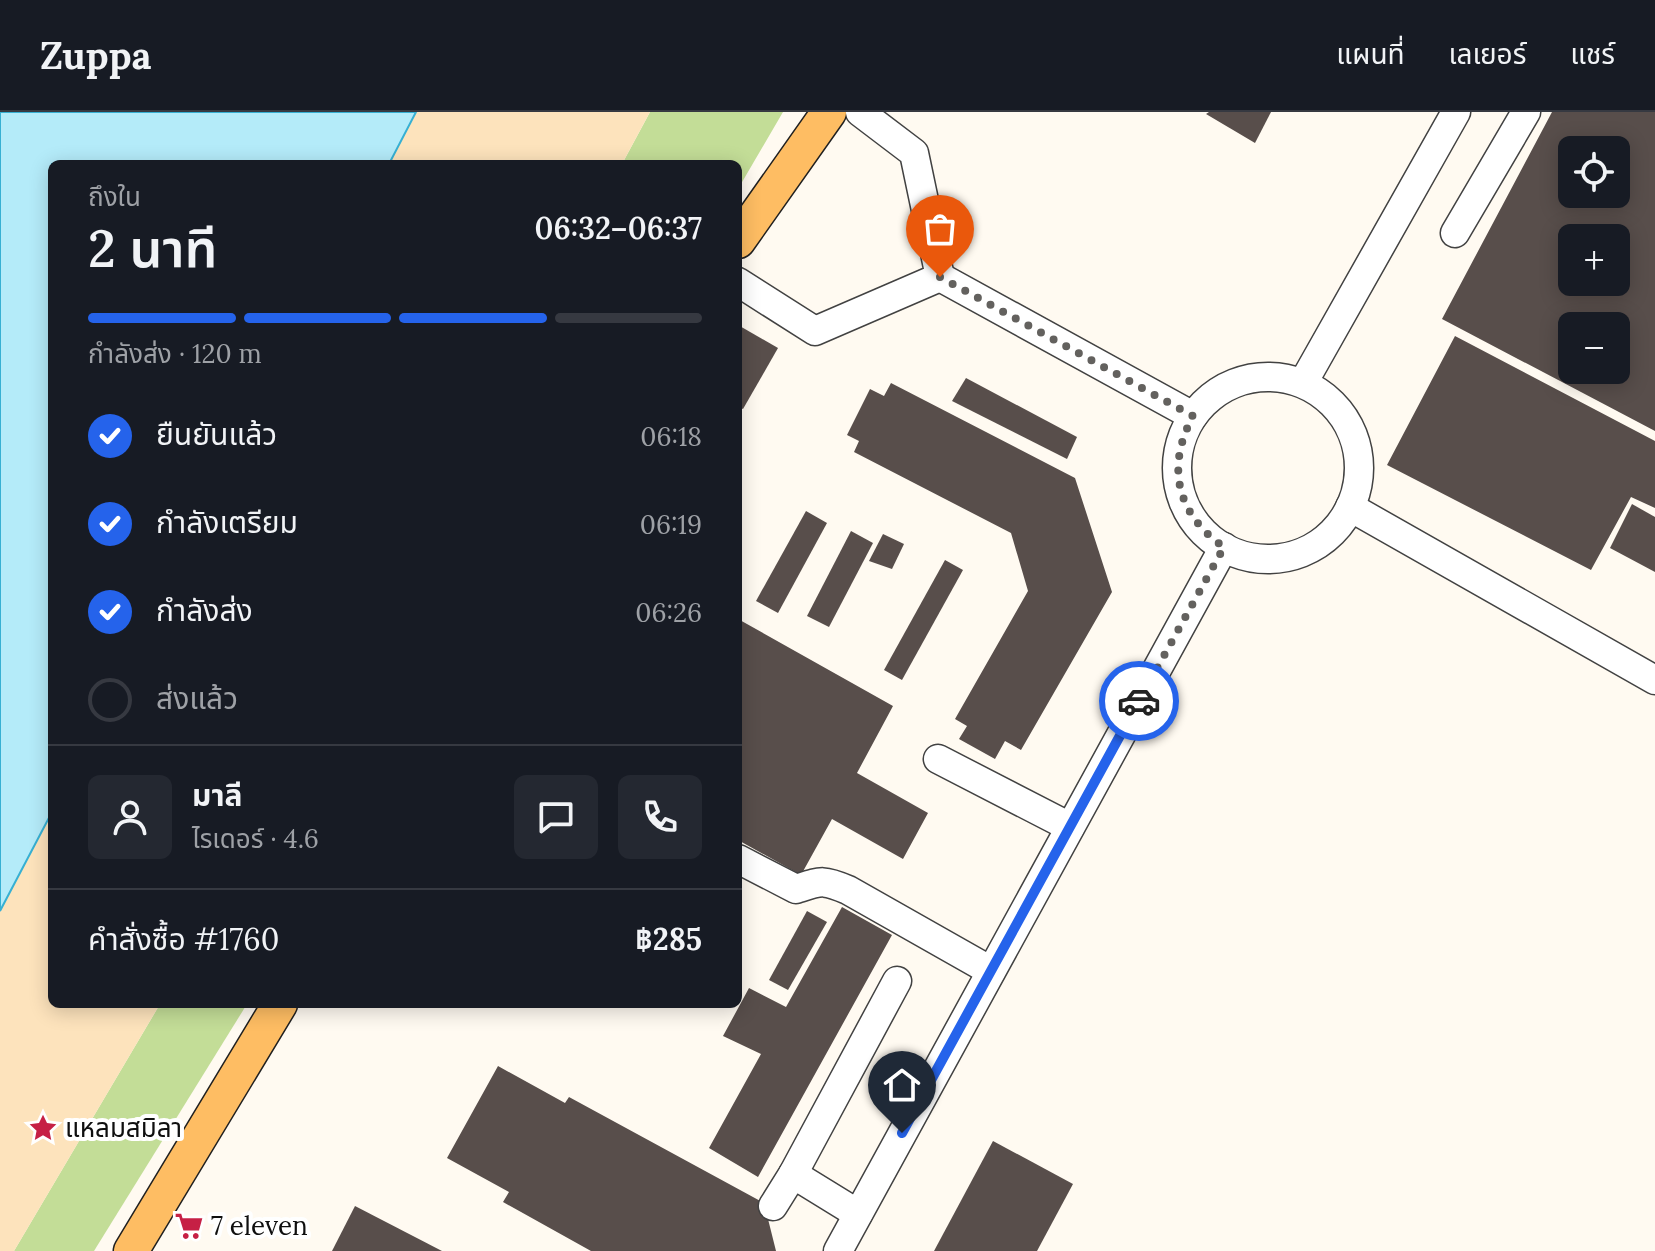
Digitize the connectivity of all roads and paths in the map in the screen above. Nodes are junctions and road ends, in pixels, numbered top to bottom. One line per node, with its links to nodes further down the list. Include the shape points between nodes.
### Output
1 (829, 112): 6 (main road)
2 (860, 112): 7 (lane, via 914,153)
3 (1456, 112): 9 (lane)
4 (1526, 112): 5 (lane)
5 (1455, 233)
6 (742, 235)
7 (940, 277): 8 (lane, via 815,331); 10 (lane)
8 (742, 285)
9 (1303, 383): 10 (lane, via 1268,376 1234,383); 11 (lane, via 1331,401 1353,435 1359,476)
10 (1193, 416): 12 (lane, via 1180,447 1182,496 1198,525)
11 (1350, 507): 12 (lane, via 1331,534 1303,552 1271,559); 13 (lane)
12 (1224, 547): 15 (lane)
13 (1655, 680)
14 (938, 759): 15 (lane)
15 (1070, 827): 17 (lane)
16 (742, 861): 17 (lane, via 796,889 822,881 840,886)
17 (991, 971): 22 (lane)
18 (897, 981): 20 (lane)
19 (278, 1008): 23 (main road)
20 (793, 1174): 21 (lane); 22 (lane)
21 (773, 1206)
22 (858, 1214): 24 (lane)
23 (131, 1251)
24 (838, 1251)

